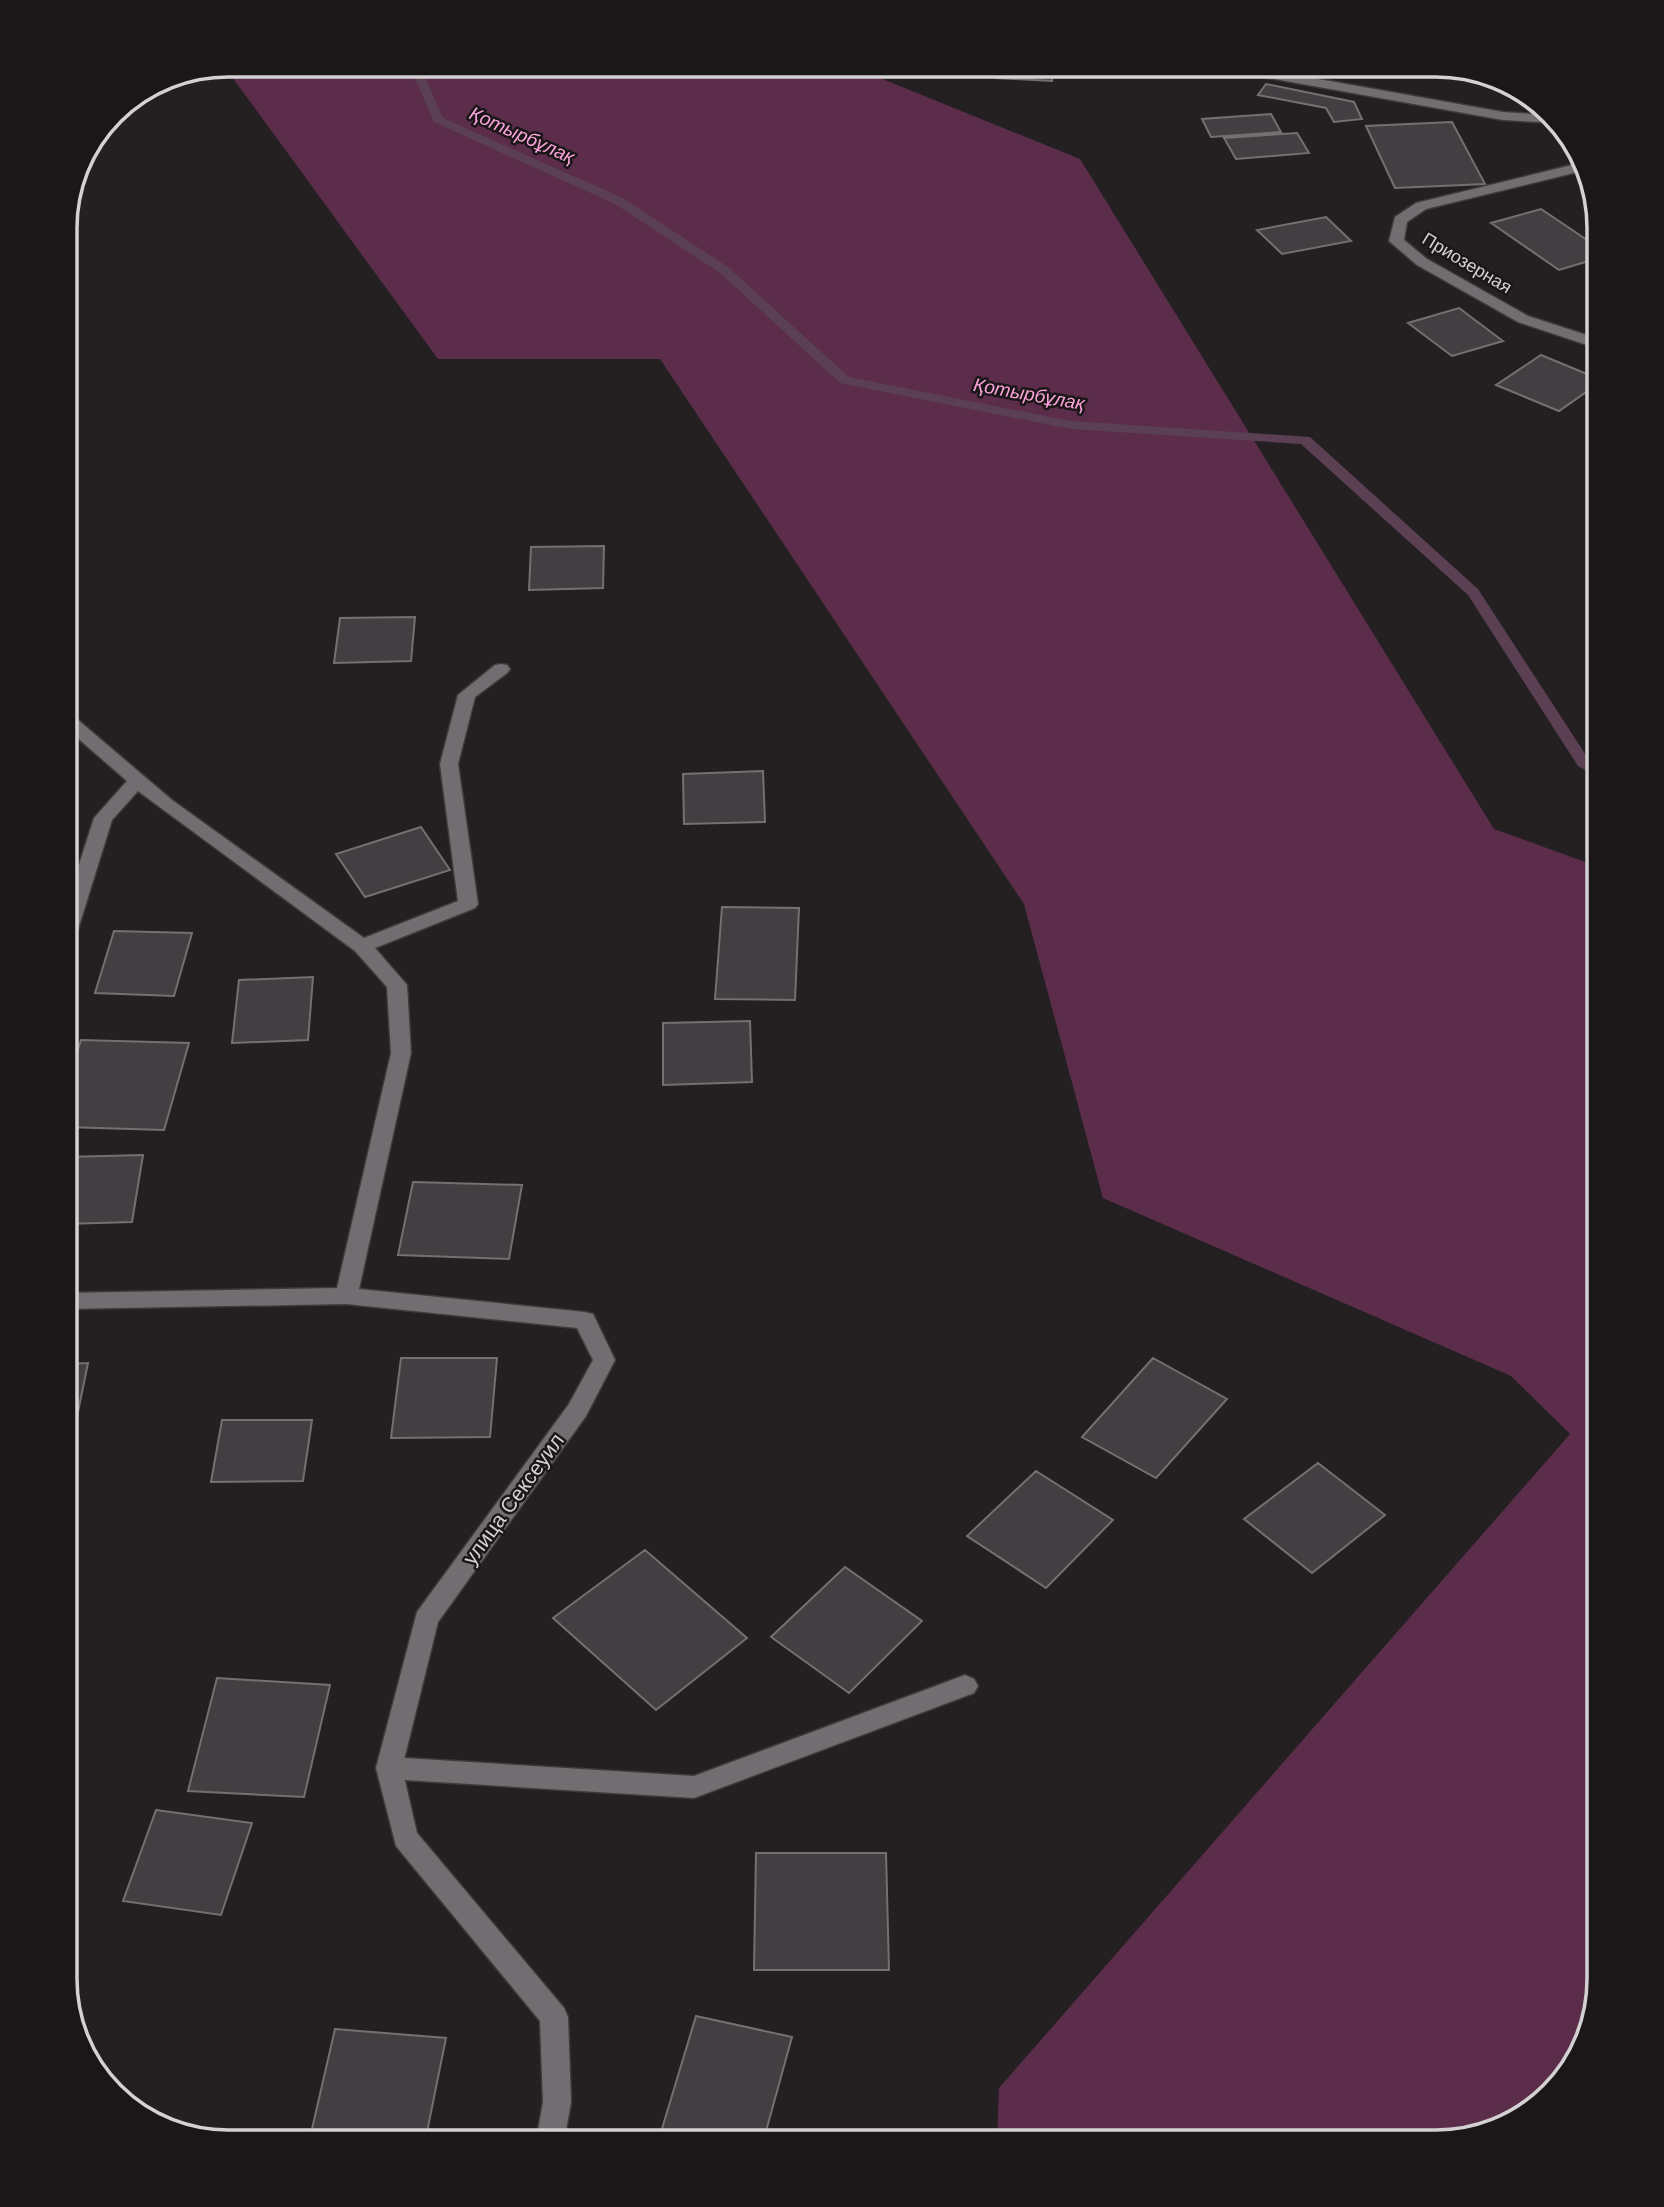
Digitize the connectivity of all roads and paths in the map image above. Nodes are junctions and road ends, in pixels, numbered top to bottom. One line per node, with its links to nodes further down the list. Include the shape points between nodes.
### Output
1 (1285, 77): 2 (street)
2 (1541, 119)
3 (1575, 168): 4 (street, Приозерная, via 1421,206 1400,220 1396,241 1422,262 1523,319)
4 (1587, 340)
5 (501, 669): 9 (street, via 467,695 449,764 468,904)
6 (77, 728): 7 (street)
7 (138, 780): 8 (street, via 103,818); 9 (street)
8 (77, 901)
9 (362, 946): 10 (street, via 397,985 401,1053)
10 (346, 1296): 11 (street, улица Сексеуил); 13 (street, улица Сексеуил, via 585,1320 604,1360 578,1410 426,1619)
11 (77, 1301)
12 (965, 1686): 13 (street, via 694,1787)
13 (390, 1768): 14 (street, улица Сексеуил, via 405,1838 554,2017 557,2102)
14 (552, 2130)

